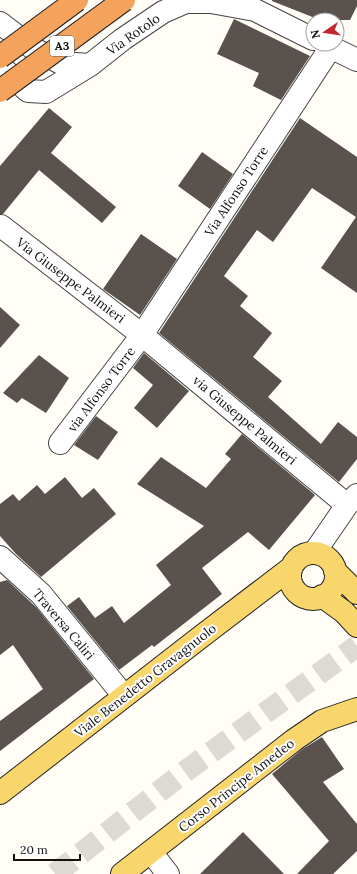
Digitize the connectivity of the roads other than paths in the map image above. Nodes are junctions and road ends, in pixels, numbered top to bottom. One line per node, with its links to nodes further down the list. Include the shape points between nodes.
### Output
1 (78, 0): 7 (highway, A3, bridge)
2 (124, 0): 11 (highway, A3, bridge)
3 (0, 23): 9 (street, via 34,49 61,63)
4 (305, 34): 9 (street, Via Rotolo, via 255,10 211,2 186,2 163,12)
5 (317, 52): 13 (street, Via Alfonso Torre)
6 (341, 52): 8 (street, Via Rotolo)
7 (0, 57)
8 (357, 60)
9 (90, 65): 10 (street, Via Rotolo, via 46,92 28,91)
10 (0, 66)
11 (0, 91)
12 (0, 226): 13 (street, Via Giuseppe Palmieri)
13 (142, 334): 14 (street, via Alfonso Torre); 15 (street, via Giuseppe Palmieri)
14 (60, 443)
15 (352, 500): 16 (street)
16 (314, 552): 18 (main road, via 300,556); 19 (main road, via 328,558)
17 (0, 557): 23 (street, Traversa Caliri, via 41,594)
18 (291, 568): 21 (main road, via 291,583 300,595 307,598); 23 (main road, Viale Benedetto Gravagnuolo)
19 (335, 571): 20 (main road); 21 (main road, via 333,586)
20 (357, 593)
21 (322, 596): 22 (main road, via 344,612)
22 (357, 626)
23 (124, 696): 25 (main road, Viale Benedetto Gravagnuolo)
24 (357, 709): 26 (main road, Corso Principe Amedeo, via 322,722 294,740)
25 (0, 794)
26 (150, 852): 27 (main road, Corso Principe Amedeo); 28 (street)
27 (122, 874)
28 (168, 874)

